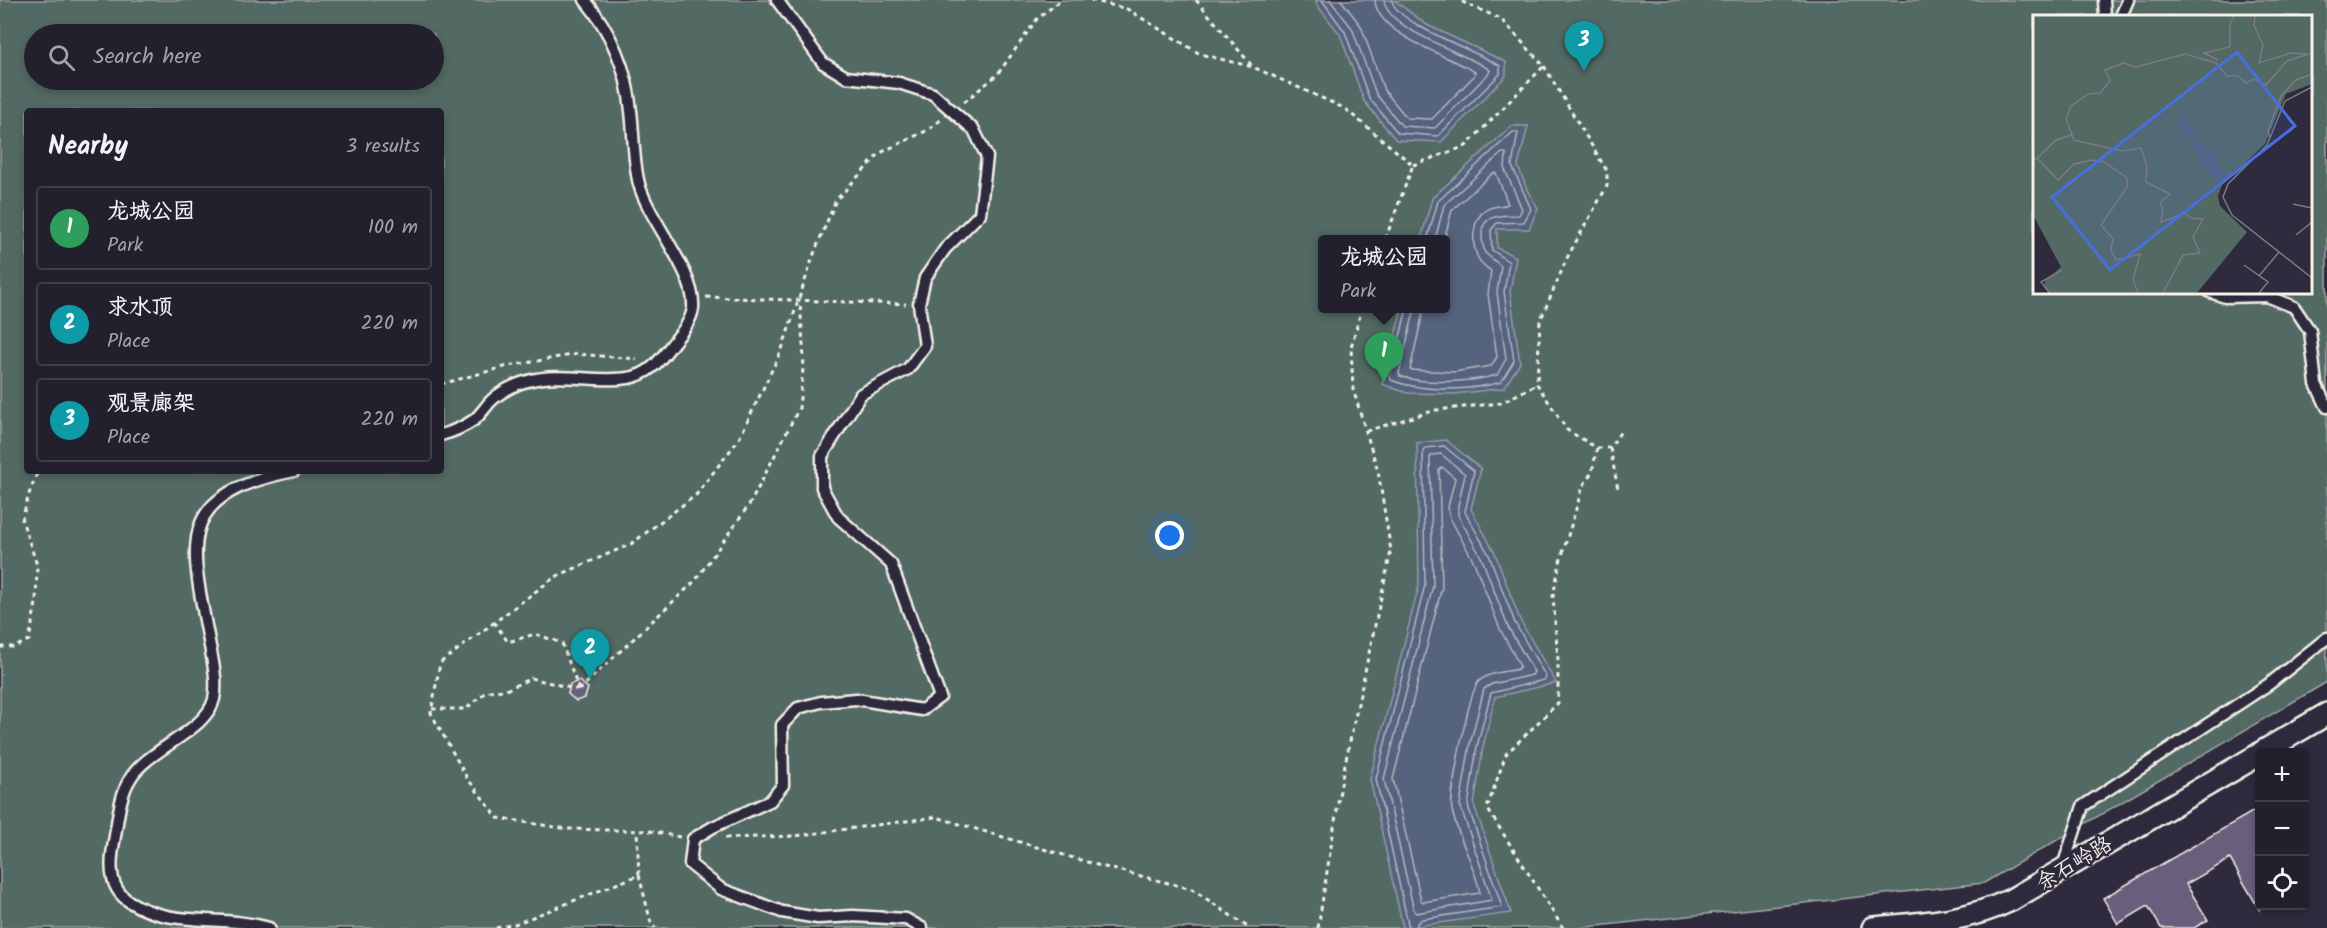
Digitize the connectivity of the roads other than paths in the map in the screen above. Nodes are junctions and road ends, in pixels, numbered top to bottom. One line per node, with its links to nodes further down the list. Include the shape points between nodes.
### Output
1 (585, 0): 9 (lane, via 615,45 629,99 639,183 683,270 693,309 689,321 649,370 628,378 527,381 500,394 462,428)
2 (777, 0): 17 (lane, via 823,63 846,77 898,83 933,94 974,130 987,157 980,214 945,249 924,278 919,304 925,346 908,369 861,394 822,456 822,488 838,517 891,564 940,698 922,710 856,699 798,708 782,725 783,784 770,801 693,839 690,864 721,889 782,912 818,918 906,919)
3 (2104, 0): 5 (lane)
4 (2128, 0): 6 (lane)
5 (2105, 15)
6 (2121, 15)
7 (2216, 294): 8 (lane, via 2267,296 2295,307 2310,331 2316,384)
8 (2327, 407)
9 (444, 434)
10 (281, 474): 16 (lane, via 237,487 214,503 199,525 195,566 212,657 214,699 201,719 147,759 130,779 111,857 117,890 148,914 170,921 242,922)
11 (2327, 638): 15 (lane, via 2269,684 2083,806)
12 (2327, 714): 13 (street, 余石岭路)
13 (2269, 748)
14 (2255, 756): 15 (street, 余石岭路)
15 (2062, 869): 18 (street, 余石岭路, via 2011,900 1968,917)
16 (269, 928)
17 (922, 928)
18 (1873, 928)

